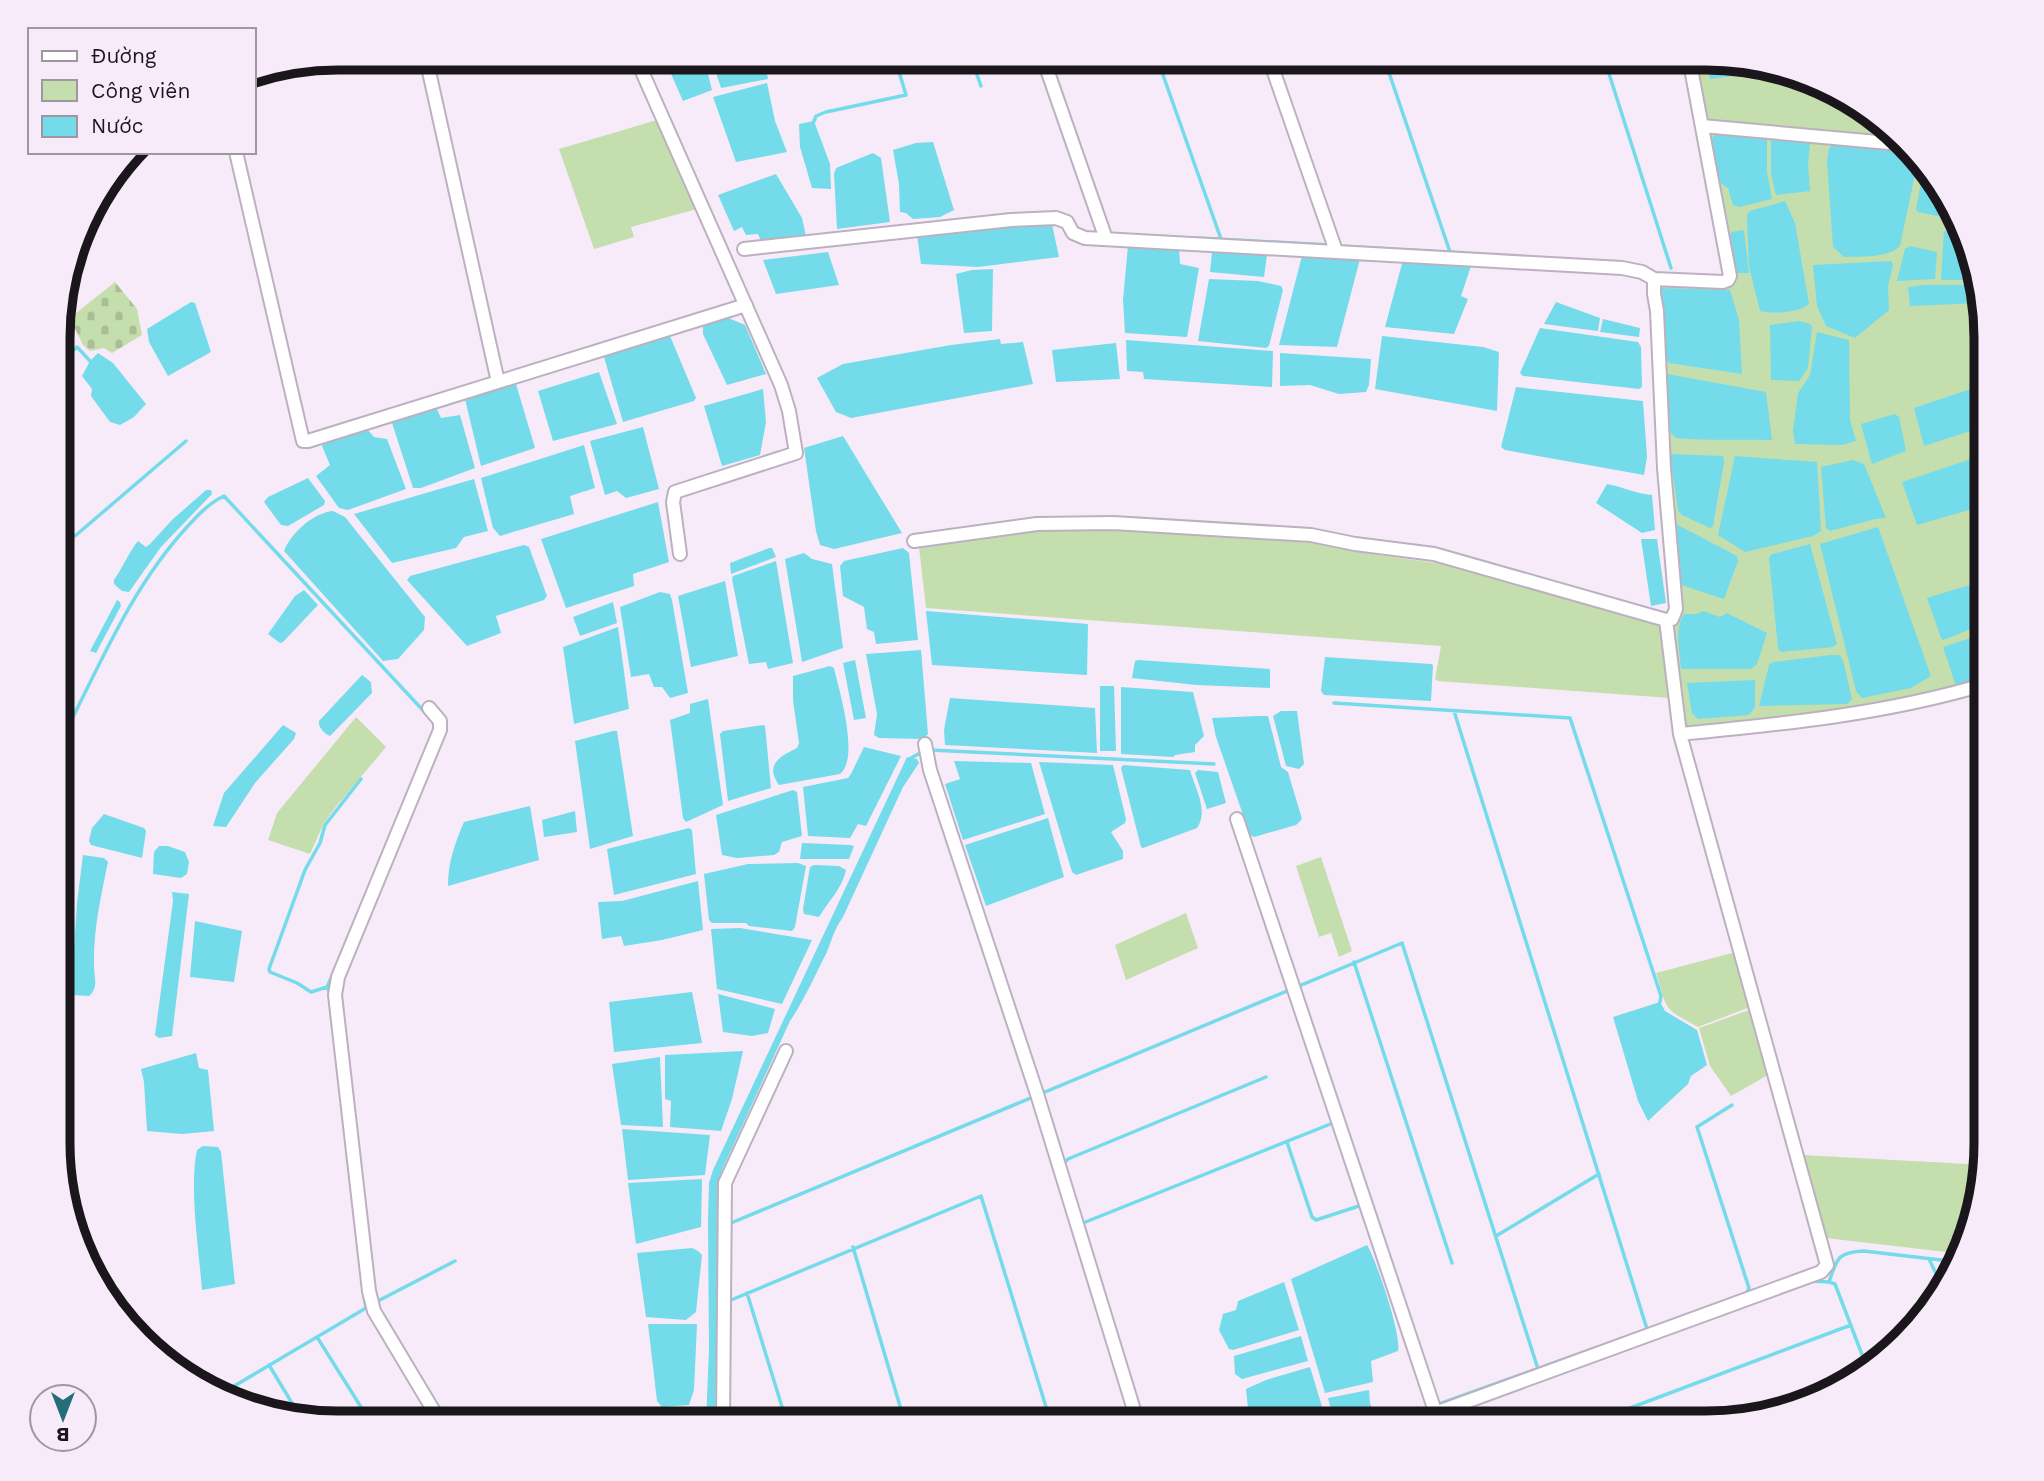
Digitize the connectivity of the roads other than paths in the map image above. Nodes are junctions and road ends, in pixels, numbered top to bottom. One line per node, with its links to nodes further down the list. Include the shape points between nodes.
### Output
1 (429, 70): 14 (street)
2 (641, 70): 13 (street)
3 (1047, 70): 9 (street)
4 (1273, 70): 11 (street)
5 (1691, 70): 6 (street)
6 (1702, 126): 7 (street); 12 (street, via 1730,276 1723,282)
7 (1890, 144)
8 (236, 154): 14 (street, via 303,441)
9 (1106, 239): 10 (street, via 1079,236 1067,222 1056,218); 11 (street)
10 (744, 249)
11 (1336, 251): 12 (street, via 1622,268 1642,271)
12 (1654, 279): 17 (street, via 1676,609 1672,619)
13 (746, 305): 14 (street); 16 (street, via 786,400 796,453 675,492)
14 (498, 382)
15 (914, 541): 17 (street, via 1037,524 1113,523 1311,535 1434,554)
16 (680, 554)
17 (1666, 620): 20 (street)
18 (1974, 687): 20 (street, via 1818,720)
19 (429, 708): 24 (street, via 440,721 440,730 338,977 335,995 369,1291 374,1311)
20 (1680, 734): 28 (street, via 1826,1269)
21 (925, 744): 26 (street)
22 (1237, 819): 27 (street)
23 (786, 1051): 25 (street, via 725,1183)
24 (435, 1411)
25 (723, 1411)
26 (1134, 1411)
27 (1435, 1411)
28 (1455, 1411)

